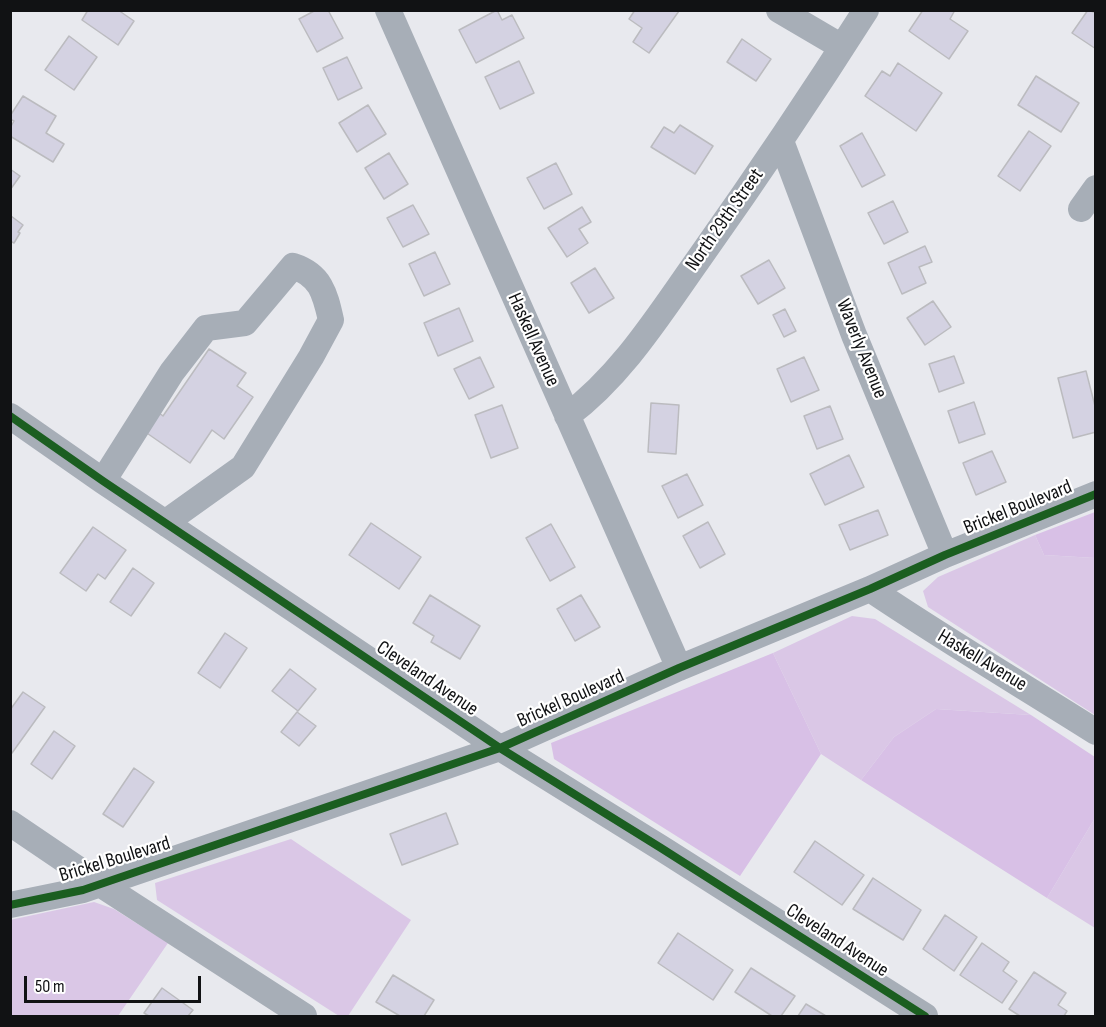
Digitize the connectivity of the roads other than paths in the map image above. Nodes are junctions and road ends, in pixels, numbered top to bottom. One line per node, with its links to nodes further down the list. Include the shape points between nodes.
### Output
1 (388, 10): 9 (street, Haskell Avenue)
2 (779, 10): 4 (street)
3 (866, 10): 4 (street, North 29th Street)
4 (842, 47): 5 (street, North 29th Street)
5 (781, 141): 9 (street, North 29th Street, via 620,366); 13 (street, Waverly Avenue, via 854,335)
6 (1095, 188): 7 (street)
7 (1081, 209)
8 (10, 416): 10 (street, Cleveland Avenue)
9 (567, 416): 15 (street, Haskell Avenue)
10 (103, 481): 12 (street, Cleveland Avenue); 12 (street, via 172,372 206,328 245,323 293,266 305,270 326,297 331,320 243,467 173,516)
11 (1095, 494): 13 (street, Brickel Boulevard)
12 (168, 525): 17 (street, Cleveland Avenue)
13 (945, 555): 14 (street, Brickel Boulevard)
14 (870, 589): 15 (street, Brickel Boulevard); 16 (street, Haskell Avenue)
15 (679, 668): 17 (street, Brickel Boulevard)
16 (1095, 732)
17 (500, 748): 19 (street, Brickel Boulevard); 22 (street, Cleveland Avenue)
18 (10, 823): 19 (street)
19 (100, 884): 20 (street, Brickel Boulevard); 21 (street)
20 (10, 905)
21 (304, 1017)
22 (924, 1017)

